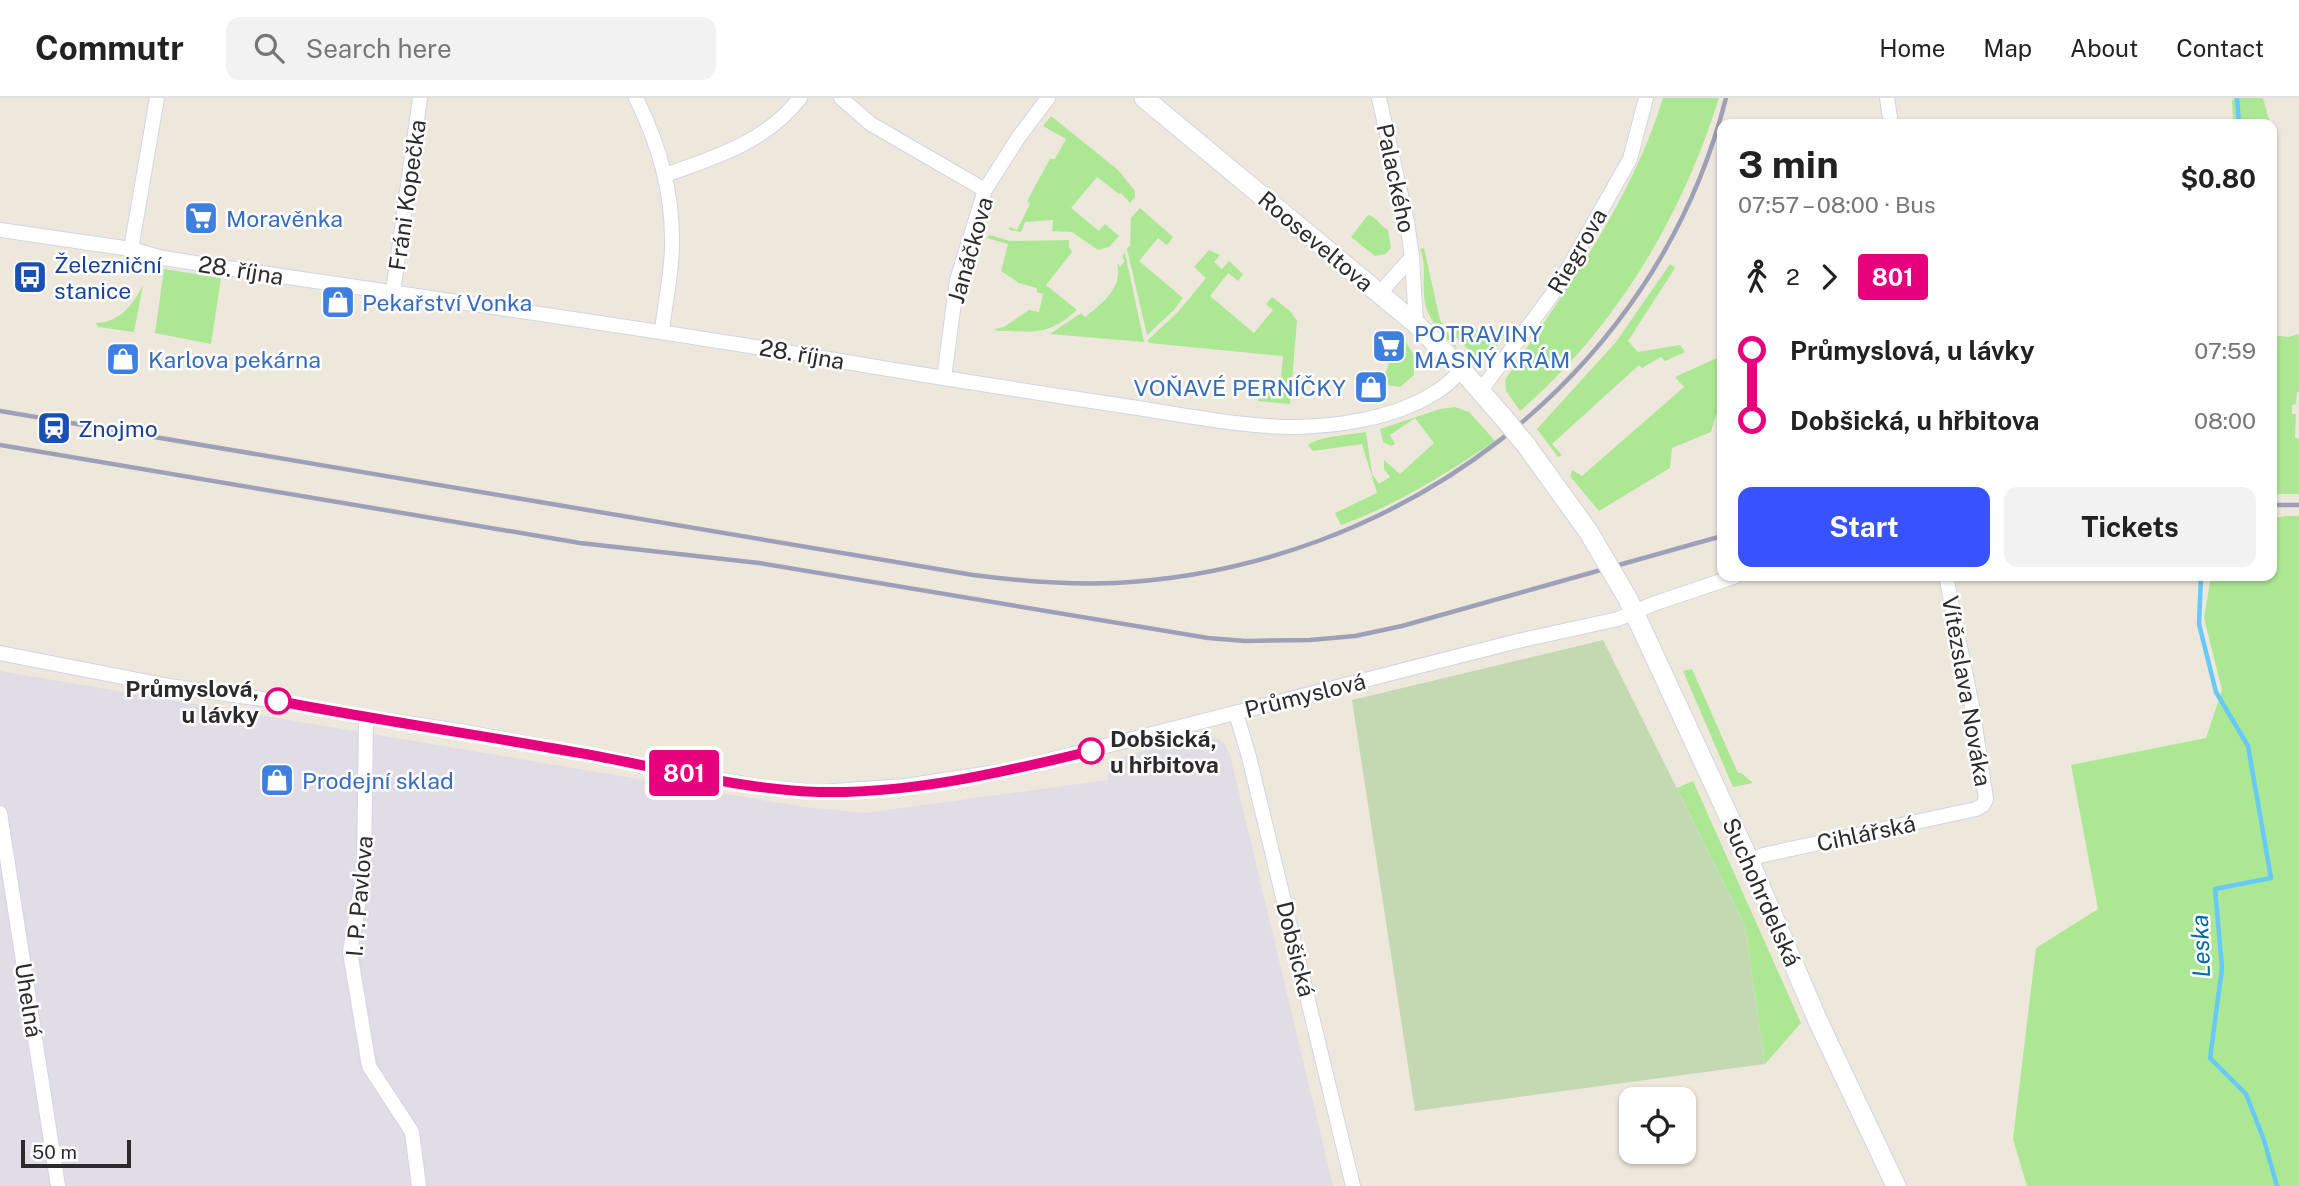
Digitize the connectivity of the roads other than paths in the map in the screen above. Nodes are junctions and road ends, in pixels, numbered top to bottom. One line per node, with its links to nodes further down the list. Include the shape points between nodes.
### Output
1 (157, 98): 15 (street)
2 (420, 98): 17 (street, Fráni Kopečka)
3 (636, 98): 12 (street)
4 (800, 98): 12 (street, via 787,114 737,149)
5 (841, 98): 13 (street, via 871,124)
6 (1048, 98): 13 (street, Janáčkova)
7 (1144, 98): 18 (main road, Rooseveltova)
8 (1379, 98): 16 (street, Palackého)
9 (1646, 98): 23 (street, Riegrova, via 1630,159 1557,288)
10 (1887, 98): 11 (street)
11 (1890, 119)
12 (665, 175): 20 (street, via 672,240)
13 (985, 190): 22 (street, Janáčkova, via 957,280)
14 (0, 230): 15 (street, 28. října)
15 (131, 249): 17 (street, 28. října, via 163,258)
16 (1412, 257): 18 (street, Palackého); 19 (street, Palackého)
17 (393, 292): 20 (street, 28. října)
18 (1379, 294): 19 (main road, Rooseveltova)
19 (1416, 324): 21 (main road, Rooseveltova)
20 (662, 331): 22 (street, 28. října)
21 (1462, 370): 22 (street, 28. října, via 1431,396 1400,409 1294,427); 23 (main road, Rooseveltova)
22 (944, 378)
23 (1481, 390): 24 (main road, Rooseveltova, bridge)
24 (1588, 531): 27 (main road, Suchohrdelská, bridge)
25 (1718, 581): 27 (street)
26 (1947, 581): 31 (street, Vítězslava Nováka, via 1972,706 1986,799)
27 (1631, 606): 29 (street, Průmyslová, via 1618,619 1518,640); 33 (main road, Suchohrdelská)
28 (0, 653): 30 (street, Průmyslová)
29 (1236, 713): 30 (street, Průmyslová, via 1011,770 905,786 820,792 767,788); 36 (street, Dobšická)
30 (354, 715): 35 (street, I. P. Pavlova, via 364,870 350,952 369,1066 412,1132)
31 (1983, 806): 33 (street, Cihlářská)
32 (0, 813): 34 (street, Uhelná)
33 (1749, 860): 37 (main road, Suchohrdelská)
34 (58, 1186)
35 (419, 1186)
36 (1353, 1186)
37 (1896, 1186)

